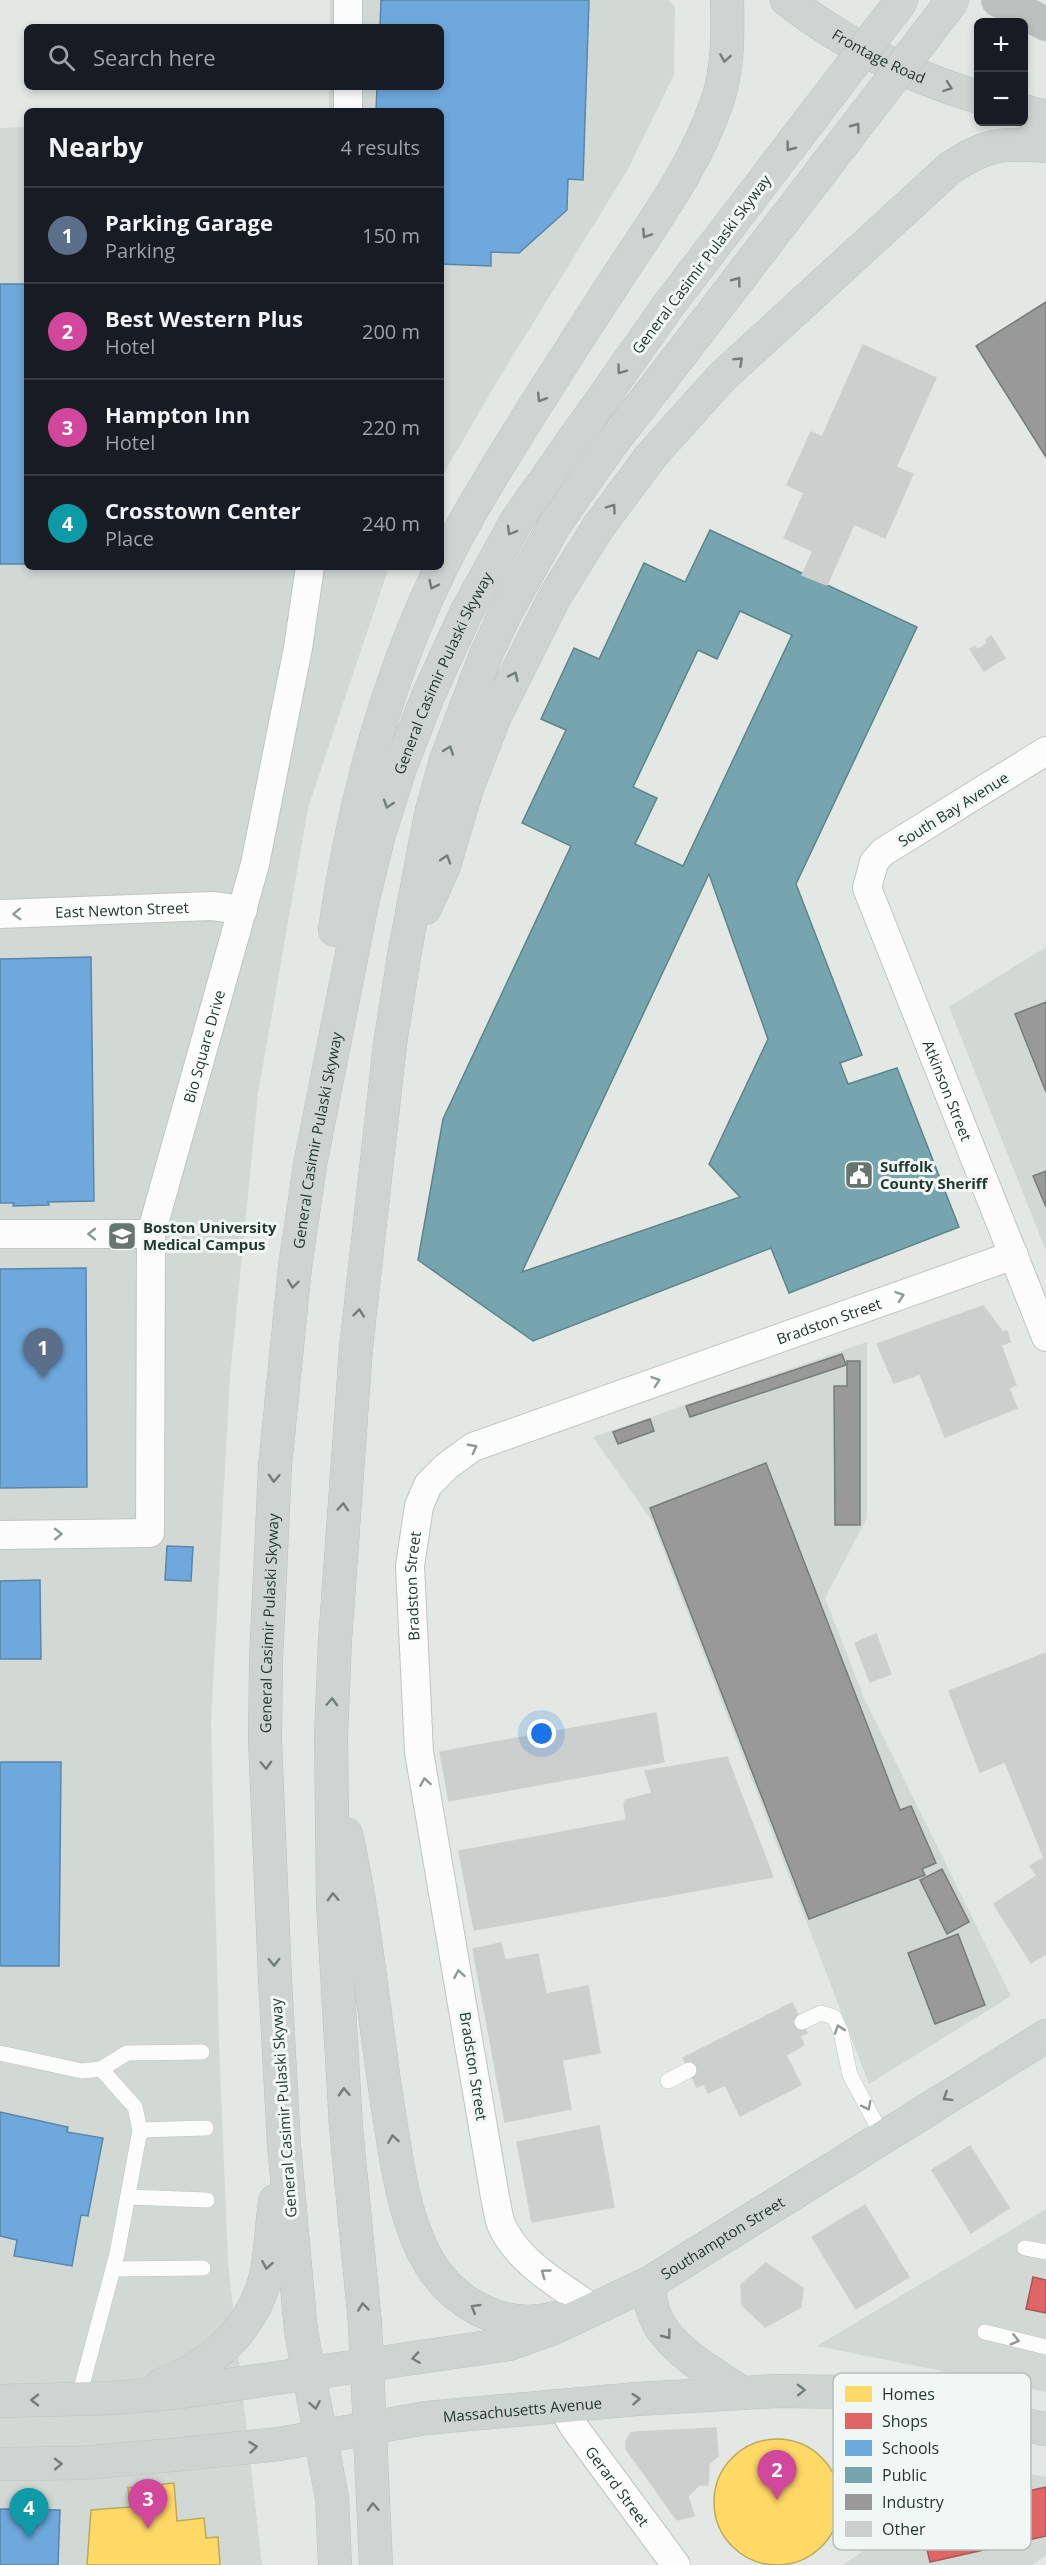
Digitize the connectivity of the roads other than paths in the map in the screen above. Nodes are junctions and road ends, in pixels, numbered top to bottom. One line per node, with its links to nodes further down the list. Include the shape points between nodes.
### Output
1 (348, 0): 7 (street)
2 (727, 0): 15 (main road, one-way to 15, via 725,61 718,99 701,143 678,186 470,512)
3 (787, 0): 10 (main road, Frontage Road, one-way to 10, via 873,55)
4 (902, 0): 23 (main road, General Casimir Pulaski Skyway, one-way to 23, bridge, via 668,306 546,477 517,520 466,614 432,687 379,834)
5 (953, 0): 22 (main road, General Casimir Pulaski Skyway, one-way to 5, bridge, via 446,760 506,612 554,526 580,486)
6 (998, 0): 8 (highway)
7 (348, 24)
8 (1046, 24)
9 (348, 90): 11 (street)
10 (974, 96)
11 (348, 108)
12 (1028, 112): 13 (main road)
13 (1046, 117)
14 (1046, 146): 22 (main road, one-way to 14, via 444,866 481,750 513,678 576,562 651,456 722,377 950,168 989,147 1008,143)
15 (444, 565)
16 (310, 570): 20 (street, Bio Square Drive, via 298,648)
17 (441, 570): 23 (main road, one-way to 23, via 409,642 376,733 346,862 330,964)
18 (1046, 751): 19 (street, South Bay Avenue, via 883,852)
19 (869, 875): 26 (street, Atkinson Street, via 870,900)
20 (243, 910): 21 (street, East Newton Street, one-way to 21, via 212,906); 25 (street, Bio Square Drive)
21 (0, 914)
22 (405, 950): 29 (main road, General Casimir Pulaski Skyway, one-way to 22, via 335,1641 356,1348 390,1044)
23 (325, 1081): 40 (main road, General Casimir Pulaski Skyway, one-way to 40, via 284,1370 275,1466 266,1660 265,1740)
24 (0, 1234): 25 (street, one-way to 24)
25 (151, 1234): 28 (street, Bio Square Drive, one-way to 25, via 150,1533)
26 (1014, 1255): 27 (street, Atkinson Street); 48 (street, Bradston Street, one-way to 26, via 513,2246 501,2223 495,2197 420,1752 410,1566 419,1506 428,1485 473,1447)
27 (1046, 1337)
28 (0, 1535)
29 (331, 1766): 48 (main road, one-way to 29, via 552,2319 499,2318 481,2312 456,2294 423,2251 412,2226 398,2168 357,1886); 51 (main road, General Casimir Pulaski Skyway, one-way to 29, via 346,2127 333,1904)
30 (802, 2022): 39 (lane, via 821,2013 834,2017 850,2075)
31 (1046, 2036): 39 (main road, Southampton Street, one-way to 39)
32 (202, 2052): 34 (lane, via 127,2053)
33 (0, 2053): 34 (lane, via 82,2071)
34 (101, 2069): 38 (lane, via 135,2107)
35 (689, 2070): 36 (lane)
36 (668, 2080)
37 (206, 2128): 38 (lane)
38 (140, 2130): 41 (lane)
39 (883, 2137): 47 (main road, Southampton Street)
40 (284, 2145): 52 (main road, General Casimir Pulaski Skyway, via 301,2331); 55 (main road, one-way to 55, via 266,2272 258,2298 240,2330 213,2359 193,2371 153,2388)
41 (128, 2197): 42 (lane); 46 (lane)
42 (207, 2200)
43 (1025, 2248): 44 (lane)
44 (1046, 2252)
45 (203, 2268): 46 (lane)
46 (113, 2269): 56 (lane)
47 (651, 2282): 48 (main road, Southampton Street); 54 (main road, one-way to 54, via 650,2306 670,2339)
48 (592, 2308): 51 (main road, Southampton Street, one-way to 51, via 554,2328 509,2344)
49 (985, 2332): 50 (lane, one-way to 50)
50 (1046, 2347)
51 (367, 2365): 52 (main road); 60 (main road, General Casimir Pulaski Skyway)
52 (309, 2374): 55 (main road); 62 (main road, General Casimir Pulaski Skyway, one-way to 62)
53 (833, 2391): 54 (main road, Massachusetts Avenue, one-way to 53)
54 (742, 2392): 58 (main road, Massachusetts Avenue, one-way to 54)
55 (113, 2398): 56 (main road)
56 (78, 2400): 57 (main road, one-way to 57)
57 (0, 2401)
58 (561, 2405): 60 (main road, Massachusetts Avenue, via 426,2418); 66 (street, Gerard Street)
59 (1031, 2426): 61 (main road, Massachusetts Avenue, one-way to 61)
60 (369, 2428): 62 (main road, Massachusetts Avenue); 65 (main road, General Casimir Pulaski Skyway, one-way to 60)
61 (1046, 2429)
62 (321, 2437): 63 (main road, Massachusetts Avenue, one-way to 62, via 82,2463); 64 (main road, General Casimir Pulaski Skyway, via 332,2498)
63 (0, 2464)
64 (335, 2565)
65 (376, 2565)
66 (676, 2565)

